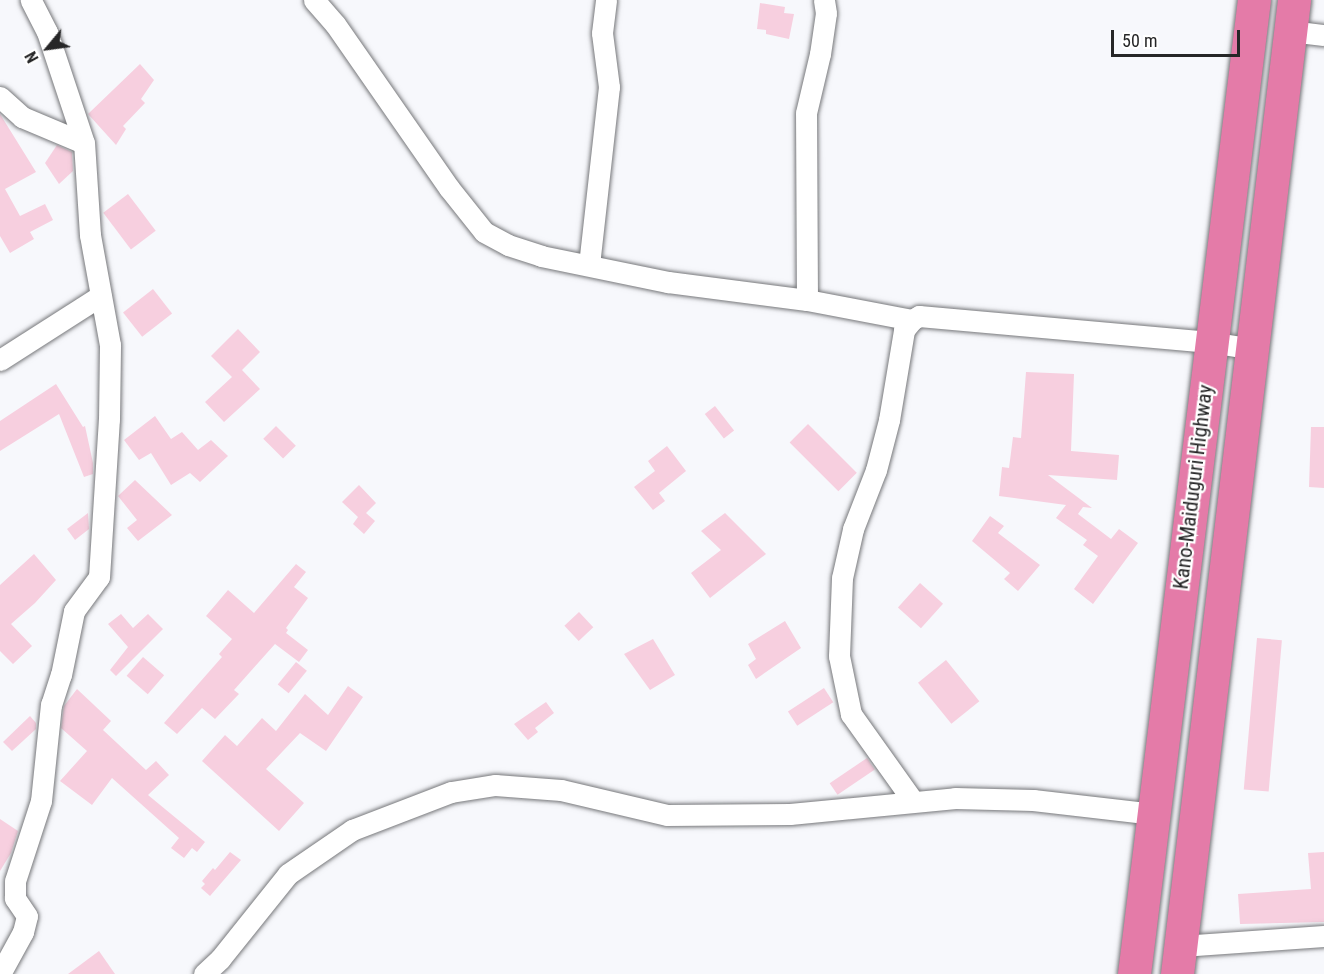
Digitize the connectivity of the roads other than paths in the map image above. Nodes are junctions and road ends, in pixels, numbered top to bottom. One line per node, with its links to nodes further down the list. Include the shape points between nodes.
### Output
1 (31, 0): 9 (street, via 47,32)
2 (314, 0): 10 (street, via 484,232 540,256)
3 (606, 0): 10 (street, via 602,33 609,87)
4 (824, 0): 12 (street, via 820,54 807,112)
5 (1254, 0): 14 (highway, Kano-Maiduguri Highway)
6 (1292, 15): 7 (street); 15 (highway, Kano-Maiduguri Highway)
7 (1324, 35)
8 (0, 97): 9 (street, via 22,117)
9 (84, 143): 11 (street, via 90,235)
10 (589, 265): 12 (street, via 669,282)
11 (100, 296): 16 (street); 22 (street, via 110,345 99,577 74,611 51,705 41,801 15,880 15,898 27,916 23,932)
12 (807, 300): 13 (street)
13 (912, 320): 14 (street, via 919,316); 17 (street, via 904,330 889,420 876,470 853,529 842,578 840,656 851,714)
14 (1210, 342): 15 (street); 18 (highway, Kano-Maiduguri Highway)
15 (1254, 349): 20 (highway, Kano-Maiduguri Highway)
16 (0, 360)
17 (913, 801): 18 (street, via 1034,800); 21 (street, via 790,813 667,815 561,790 495,785 451,792 351,830 288,874)
18 (1154, 814): 23 (highway, Kano-Maiduguri Highway)
19 (1324, 936): 20 (street)
20 (1179, 960)
21 (208, 973)
22 (0, 974)
23 (1134, 974)

